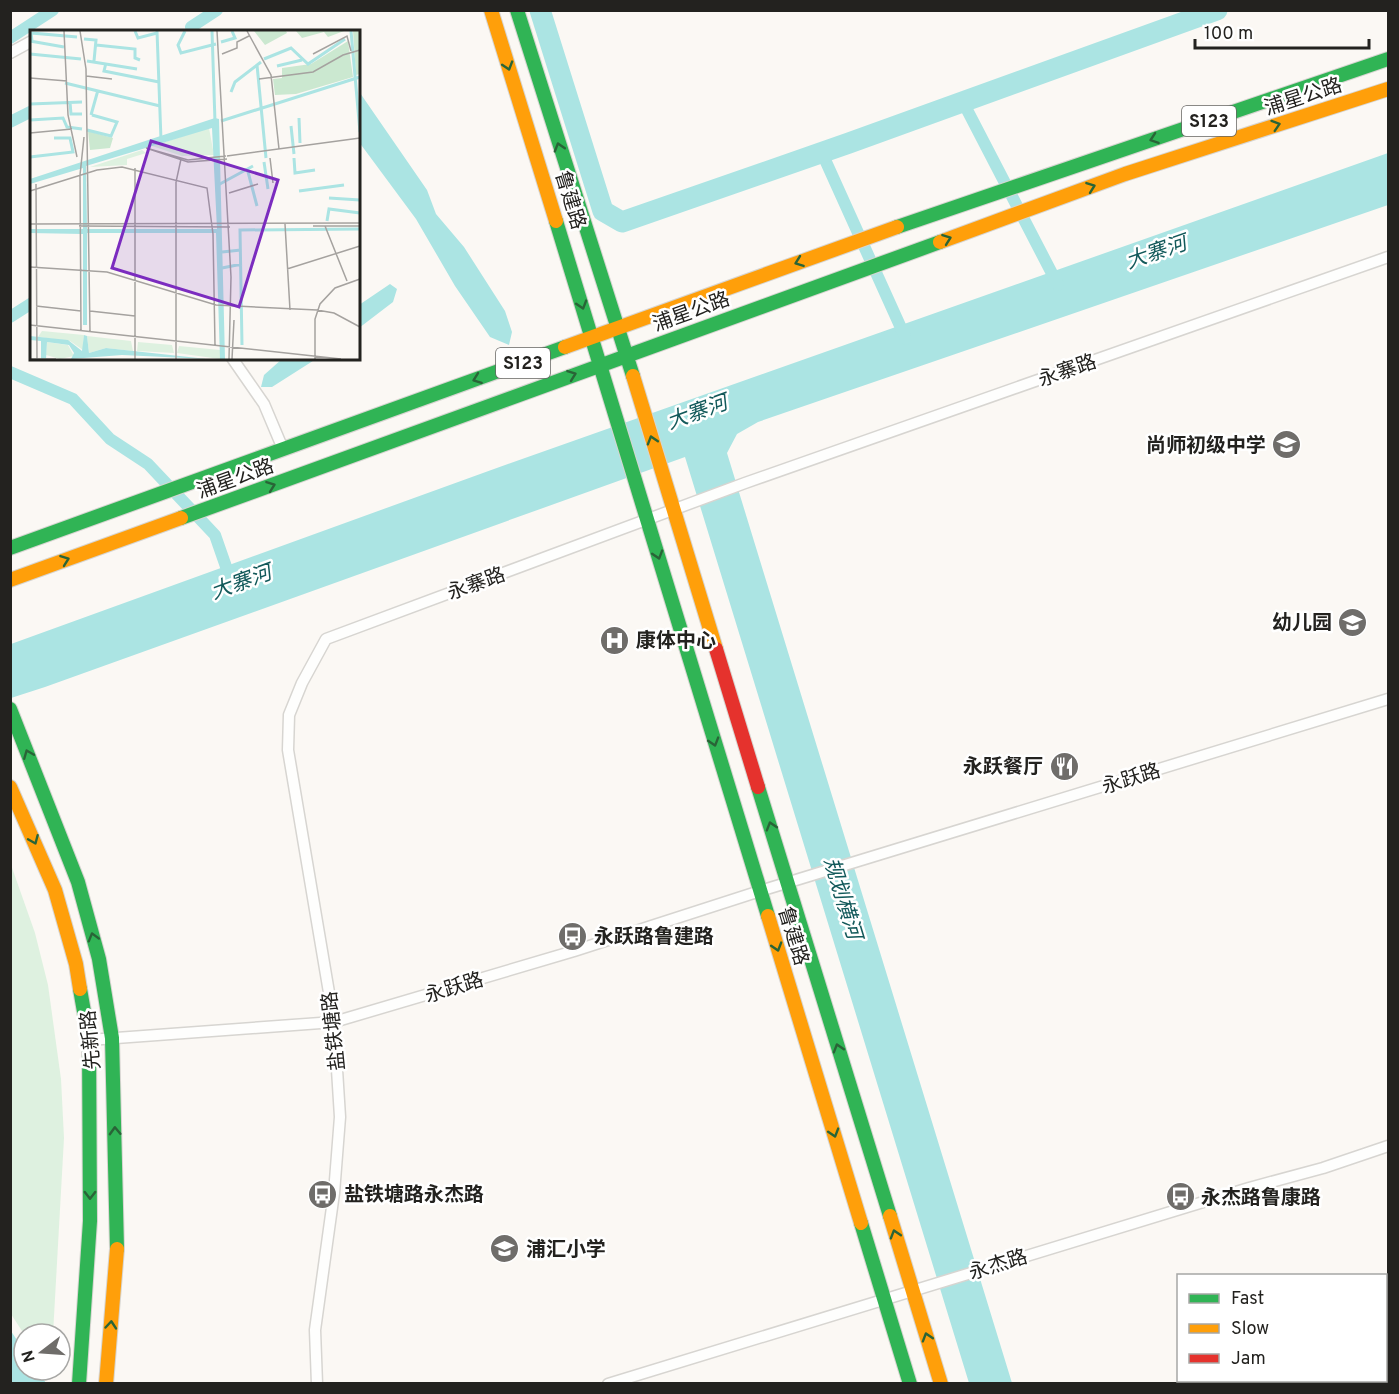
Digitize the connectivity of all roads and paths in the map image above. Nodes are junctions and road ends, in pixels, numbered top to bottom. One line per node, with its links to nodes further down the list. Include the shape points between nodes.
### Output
1 (491, 10): 9 (street, 鲁建路, one-way to 9)
2 (517, 10): 8 (street, 鲁建路, one-way to 2)
3 (30, 42): 4 (street)
4 (10, 53)
5 (1389, 59): 8 (street, 浦星公路 / S123, one-way to 8, via 885,231)
6 (1389, 89): 10 (street, 浦星公路 / S123, one-way to 6, via 1125,174)
7 (1389, 257): 14 (street, 永寨路)
8 (617, 328): 9 (street, 浦星公路 / S123); 10 (street, 鲁建路)
9 (592, 338): 12 (street, 鲁建路); 13 (street, 浦星公路 / S123, one-way to 13)
10 (626, 355): 12 (street, 浦星公路 / S123); 14 (street, 鲁建路, one-way to 10)
11 (233, 360): 13 (street, via 264,405)
12 (600, 365): 15 (street, 鲁建路); 17 (street, 浦星公路 / S123, one-way to 12)
13 (283, 449): 16 (street, 浦星公路 / S123)
14 (674, 510): 15 (street, 永寨路); 22 (street, 鲁建路, one-way to 14)
15 (647, 520): 18 (street, 永寨路, via 326,639); 23 (street, 鲁建路, one-way to 23)
16 (10, 548)
17 (10, 580)
18 (302, 683): 24 (street, 盐铁塘路, via 289,715 288,750)
19 (1389, 699): 22 (street, 永跃路)
20 (10, 709): 25 (street, 先新路, one-way to 20, via 99,959 78,882)
21 (10, 787): 26 (street, 先新路, one-way to 26, via 55,890 76,963)
22 (788, 882): 23 (street, 永跃路); 28 (street, 鲁建路, one-way to 22)
23 (760, 891): 24 (street, 永跃路); 29 (street, 鲁建路, one-way to 29)
24 (334, 1022): 25 (street, 永跃路); 32 (street, 盐铁塘路, via 340,1117 315,1330)
25 (111, 1038): 26 (street, 永跃路); 31 (street, 先新路, one-way to 25, via 118,1238)
26 (89, 1040): 30 (street, 先新路, one-way to 30, via 90,1221)
27 (1389, 1146): 28 (street, 永杰路)
28 (913, 1290): 29 (street, 永杰路); 35 (street, 鲁建路, one-way to 28)
29 (884, 1299): 33 (street, 永杰路); 34 (street, 鲁建路)
30 (79, 1383)
31 (106, 1383)
32 (317, 1383)
33 (608, 1383)
34 (910, 1383)
35 (941, 1383)

